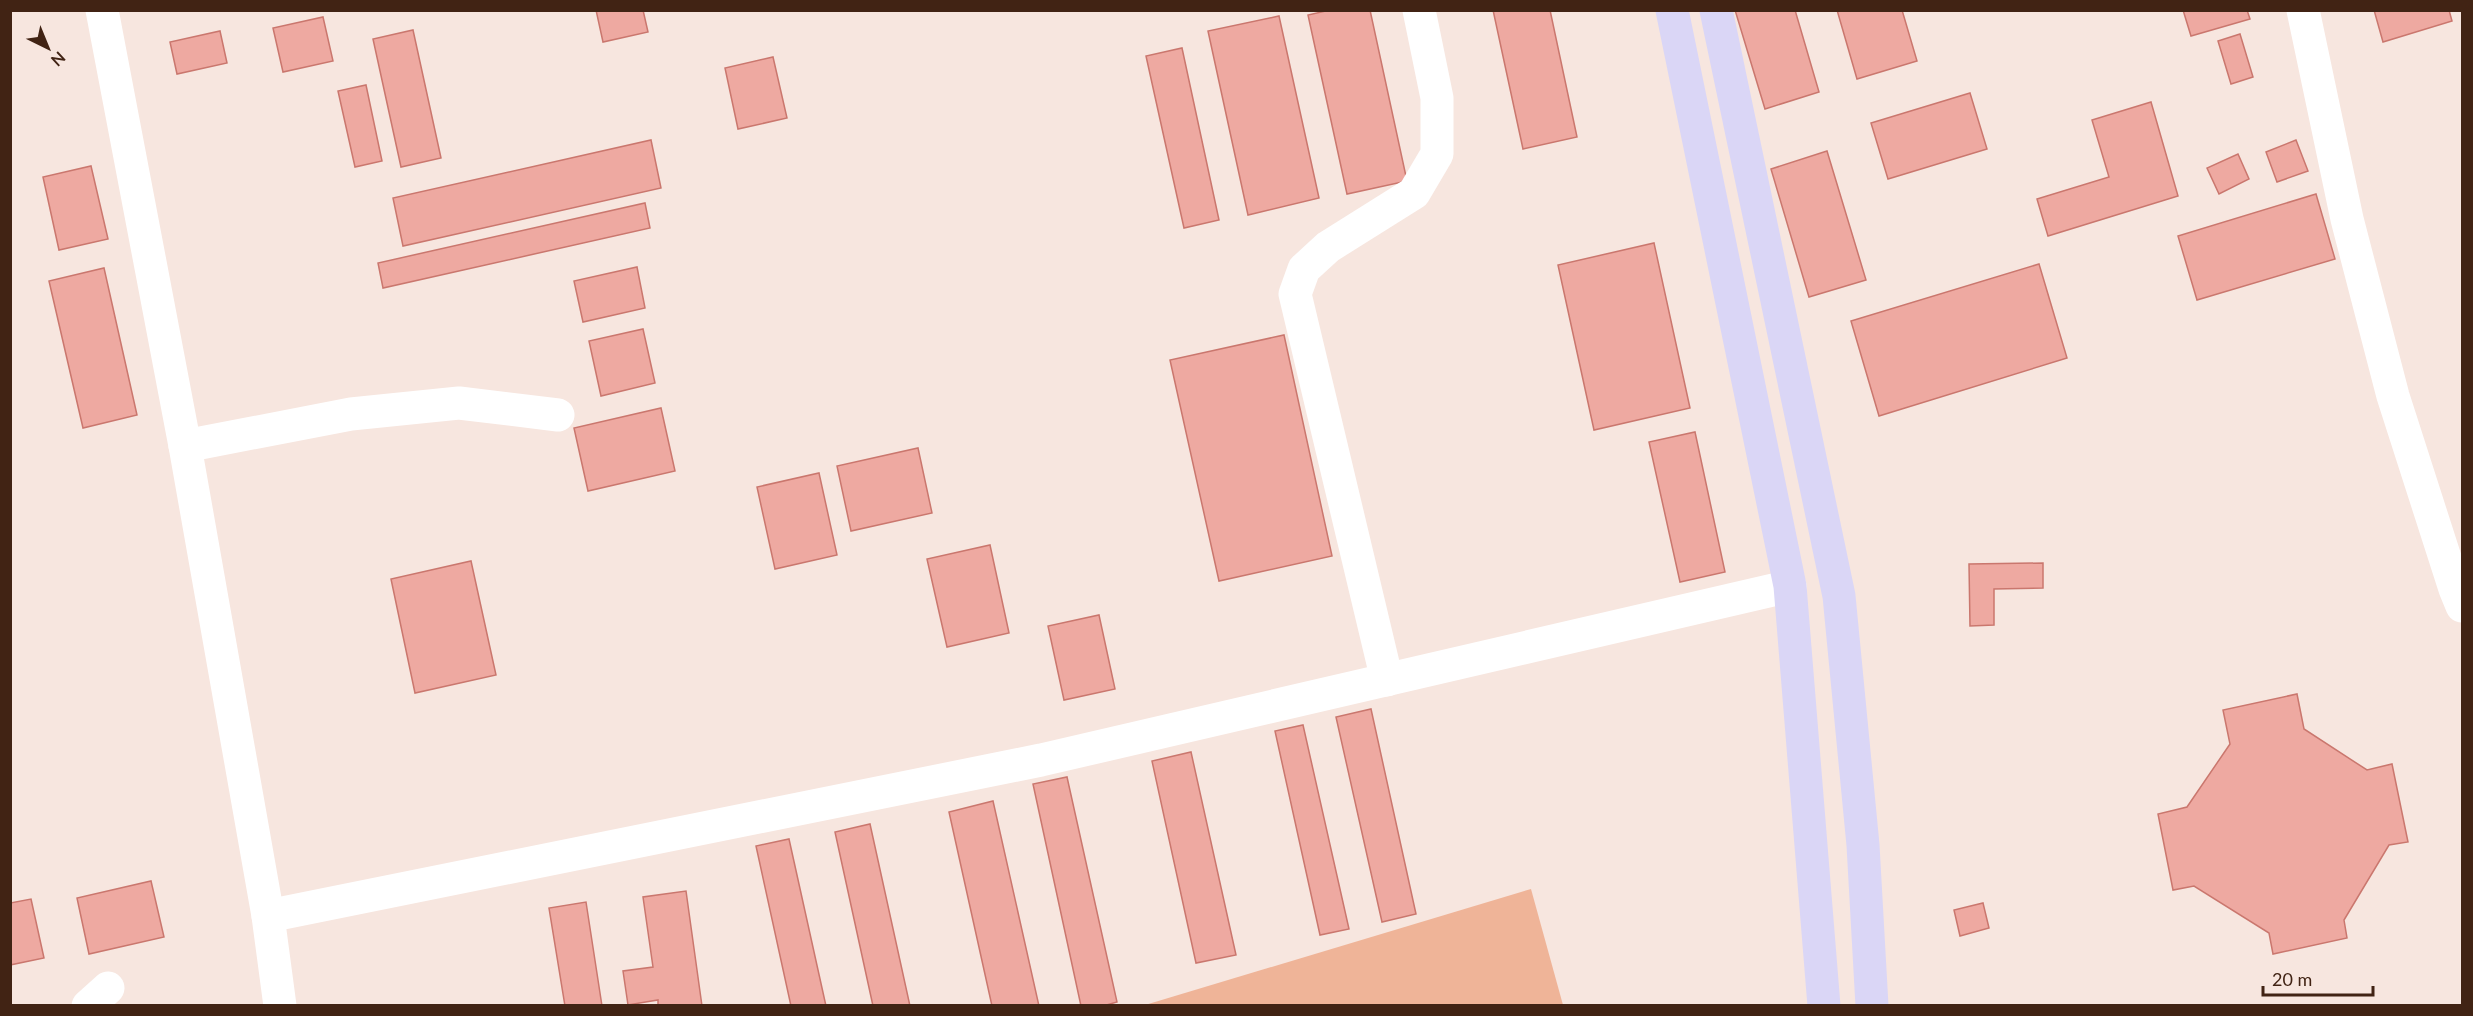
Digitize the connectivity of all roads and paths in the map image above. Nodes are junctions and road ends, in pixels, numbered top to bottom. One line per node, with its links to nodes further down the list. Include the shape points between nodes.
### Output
1 (102, 10): 7 (street)
2 (1419, 10): 10 (street, via 1437,98 1437,154 1414,193 1328,247 1304,269 1295,294)
3 (1672, 10): 8 (street)
4 (1716, 10): 14 (street, via 1839,596 1863,845)
5 (2303, 10): 9 (street, via 2347,219 2393,396)
6 (558, 415): 7 (street, via 459,403 351,414)
7 (185, 446): 11 (street)
8 (1790, 586): 10 (street); 13 (street)
9 (2463, 606)
10 (1387, 680): 11 (street, via 1041,760)
11 (268, 916): 12 (street)
12 (280, 1005)
13 (1824, 1005)
14 (1872, 1005)

